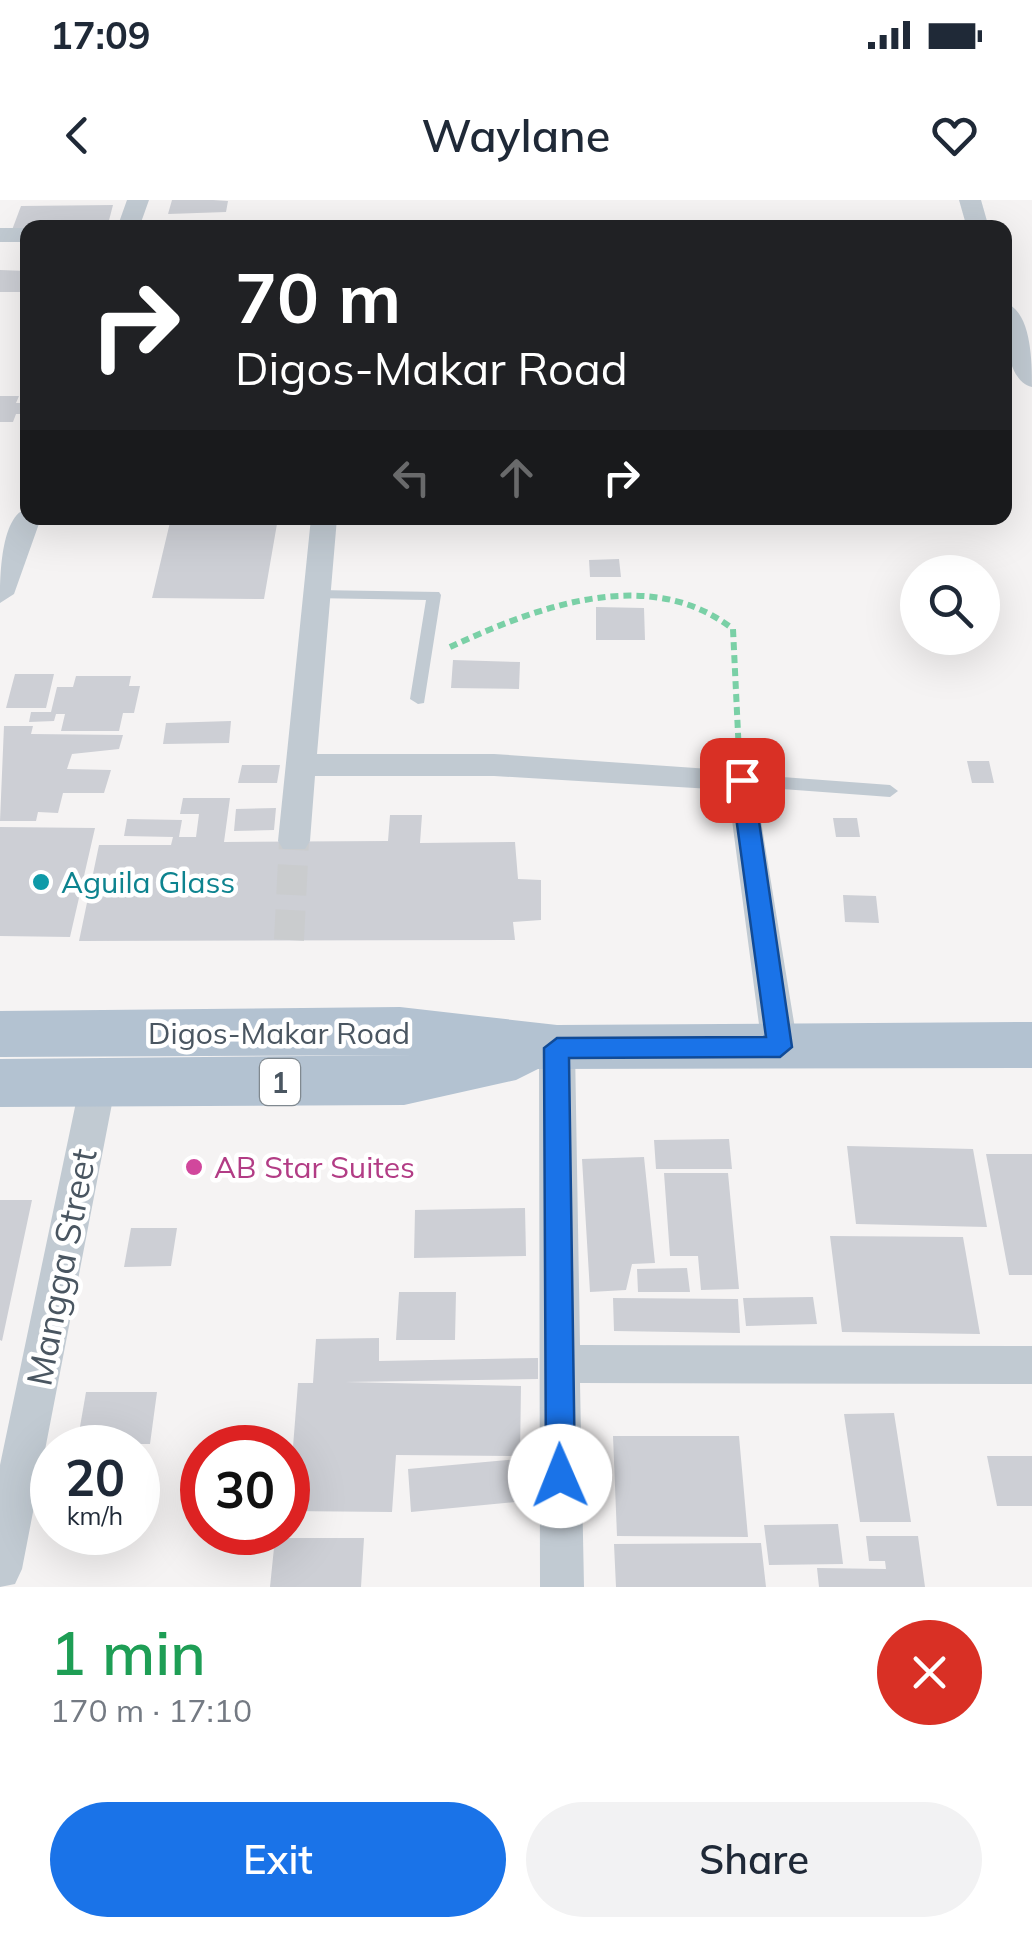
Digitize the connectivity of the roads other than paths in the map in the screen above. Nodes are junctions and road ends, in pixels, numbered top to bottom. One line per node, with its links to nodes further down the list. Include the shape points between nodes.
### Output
1 (1012, 328): 2 (street)
2 (1032, 380)
3 (25, 525): 5 (street)
4 (323, 525): 6 (street)
5 (0, 594)
6 (316, 595): 7 (lane, via 434,596); 8 (street)
7 (418, 698)
8 (301, 764): 9 (street, via 494,765); 11 (street)
9 (742, 780): 10 (lane); 14 (street)
10 (890, 791)
11 (294, 841)
12 (0, 1034): 15 (main road, Digos-Makar Road / 1, via 400,1030)
13 (1032, 1045): 14 (main road, Digos-Makar Road / 1)
14 (780, 1047): 15 (main road, Digos-Makar Road / 1)
15 (557, 1048): 17 (main road, Digos-Makar Road / 1, via 404,1081); 18 (street)
16 (0, 1083): 17 (main road, Digos-Makar Road / 1)
17 (98, 1083): 20 (street, Mangga Street)
18 (559, 1364): 19 (street); 21 (street)
19 (1032, 1365)
20 (0, 1568)
21 (562, 1587)

